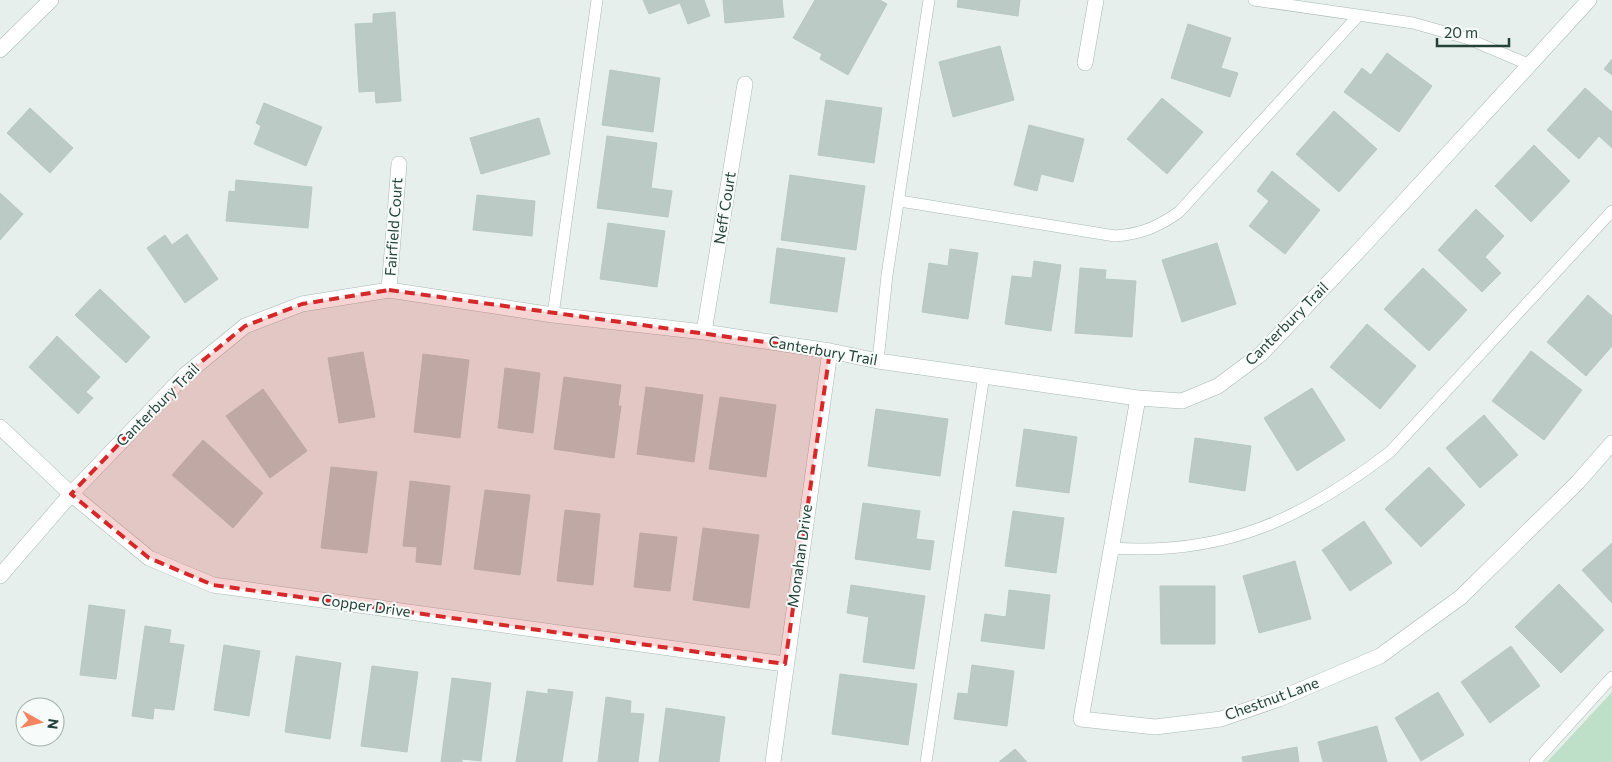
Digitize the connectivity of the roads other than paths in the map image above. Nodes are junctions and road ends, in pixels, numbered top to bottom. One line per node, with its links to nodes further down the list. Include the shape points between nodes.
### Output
1 (51, 0): 8 (street)
2 (597, 0): 16 (lane)
3 (930, 0): 13 (lane)
4 (1096, 0): 9 (street)
5 (1254, 0): 7 (lane)
6 (1589, 0): 10 (street, Canterbury Trail)
7 (1358, 16): 10 (lane, via 1413,24 1466,38); 13 (lane, via 1179,212 1158,227 1115,236)
8 (0, 50)
9 (1085, 63)
10 (1530, 65): 21 (street, Canterbury Trail, via 1261,354 1218,386 1182,401)
11 (745, 84): 17 (street, Neff Court)
12 (399, 164): 15 (street, Fairfield Court)
13 (900, 201): 19 (lane)
14 (1612, 212): 25 (lane, via 1390,452 1348,484 1251,533 1193,546 1146,550)
15 (389, 290): 16 (street, Canterbury Trail); 24 (street, Canterbury Trail, via 302,304 245,326 185,375)
16 (553, 315): 17 (street, Canterbury Trail)
17 (704, 332): 18 (street, Canterbury Trail)
18 (830, 350): 19 (street, Canterbury Trail); 27 (street, Monahan Drive)
19 (878, 361): 20 (street, Canterbury Trail)
20 (984, 375): 21 (street, Canterbury Trail); 30 (lane)
21 (1138, 398): 25 (street, Chestnut Lane)
22 (0, 427): 24 (street, Copper Drive)
23 (1612, 443): 25 (street, Chestnut Lane, via 1578,482 1460,597 1380,656 1279,699 1221,719 1154,727 1081,719)
24 (72, 494): 26 (street, Canterbury Trail); 27 (street, Copper Drive, via 149,558 213,585)
25 (1112, 548)
26 (0, 576)
27 (785, 664): 29 (street, Monahan Drive)
28 (1612, 677): 31 (lane)
29 (773, 762)
30 (926, 762)
31 (1535, 762)

